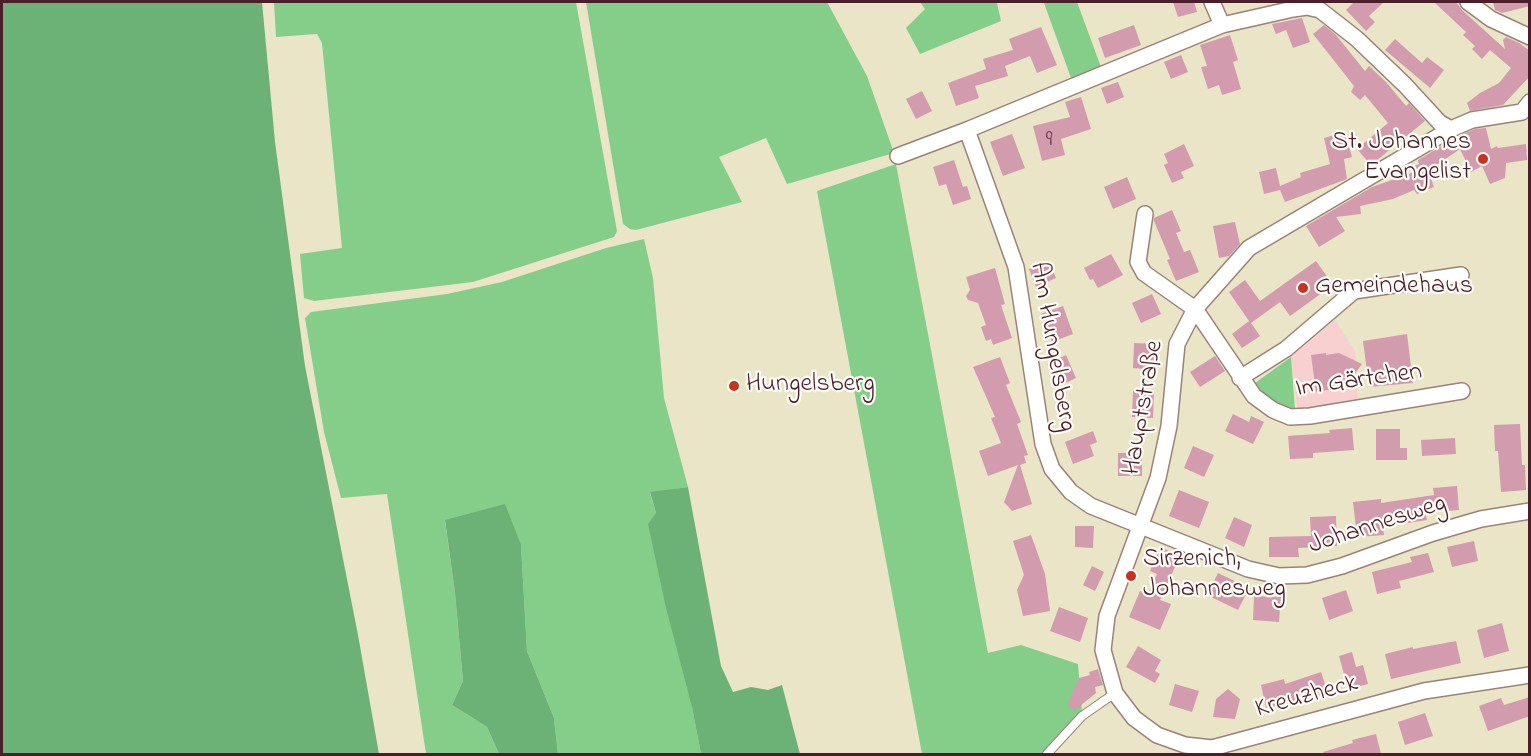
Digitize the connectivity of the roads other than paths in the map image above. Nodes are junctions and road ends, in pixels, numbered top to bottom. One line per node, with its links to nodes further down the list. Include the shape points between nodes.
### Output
1 (1212, 2): 3 (street)
2 (1473, 3): 4 (street, via 1491,19)
3 (1222, 25): 6 (street, via 1293,9 1320,10 1357,39 1440,123); 7 (street)
4 (1530, 37)
5 (1527, 110): 6 (street, Hauptstraße, via 1472,120)
6 (1451, 129): 11 (street, Hauptstraße, via 1249,248)
7 (967, 130): 8 (street); 15 (street, Am Hungelsberg, via 1016,267 1043,444 1052,469 1071,492 1091,506)
8 (898, 156)
9 (1145, 214): 11 (street, via 1138,262 1144,273)
10 (1461, 275): 12 (street, Im Gärtchen, via 1354,291 1286,349)
11 (1195, 309): 12 (street, Im Gärtchen); 15 (street, Hauptstraße, via 1177,344 1169,426)
12 (1240, 378): 13 (street, Im Gärtchen, via 1254,396 1290,417)
13 (1462, 391)
14 (1530, 511): 15 (street, Johannesweg, via 1481,519 1306,575 1279,576 1248,569)
15 (1142, 526): 17 (street, Hauptstraße, via 1107,616 1103,650)
16 (1530, 675): 17 (street, Kreuzheck, via 1424,691 1212,748 1185,746 1157,735 1134,718)
17 (1115, 693): 18 (lane, via 1082,716)
18 (1047, 754)

